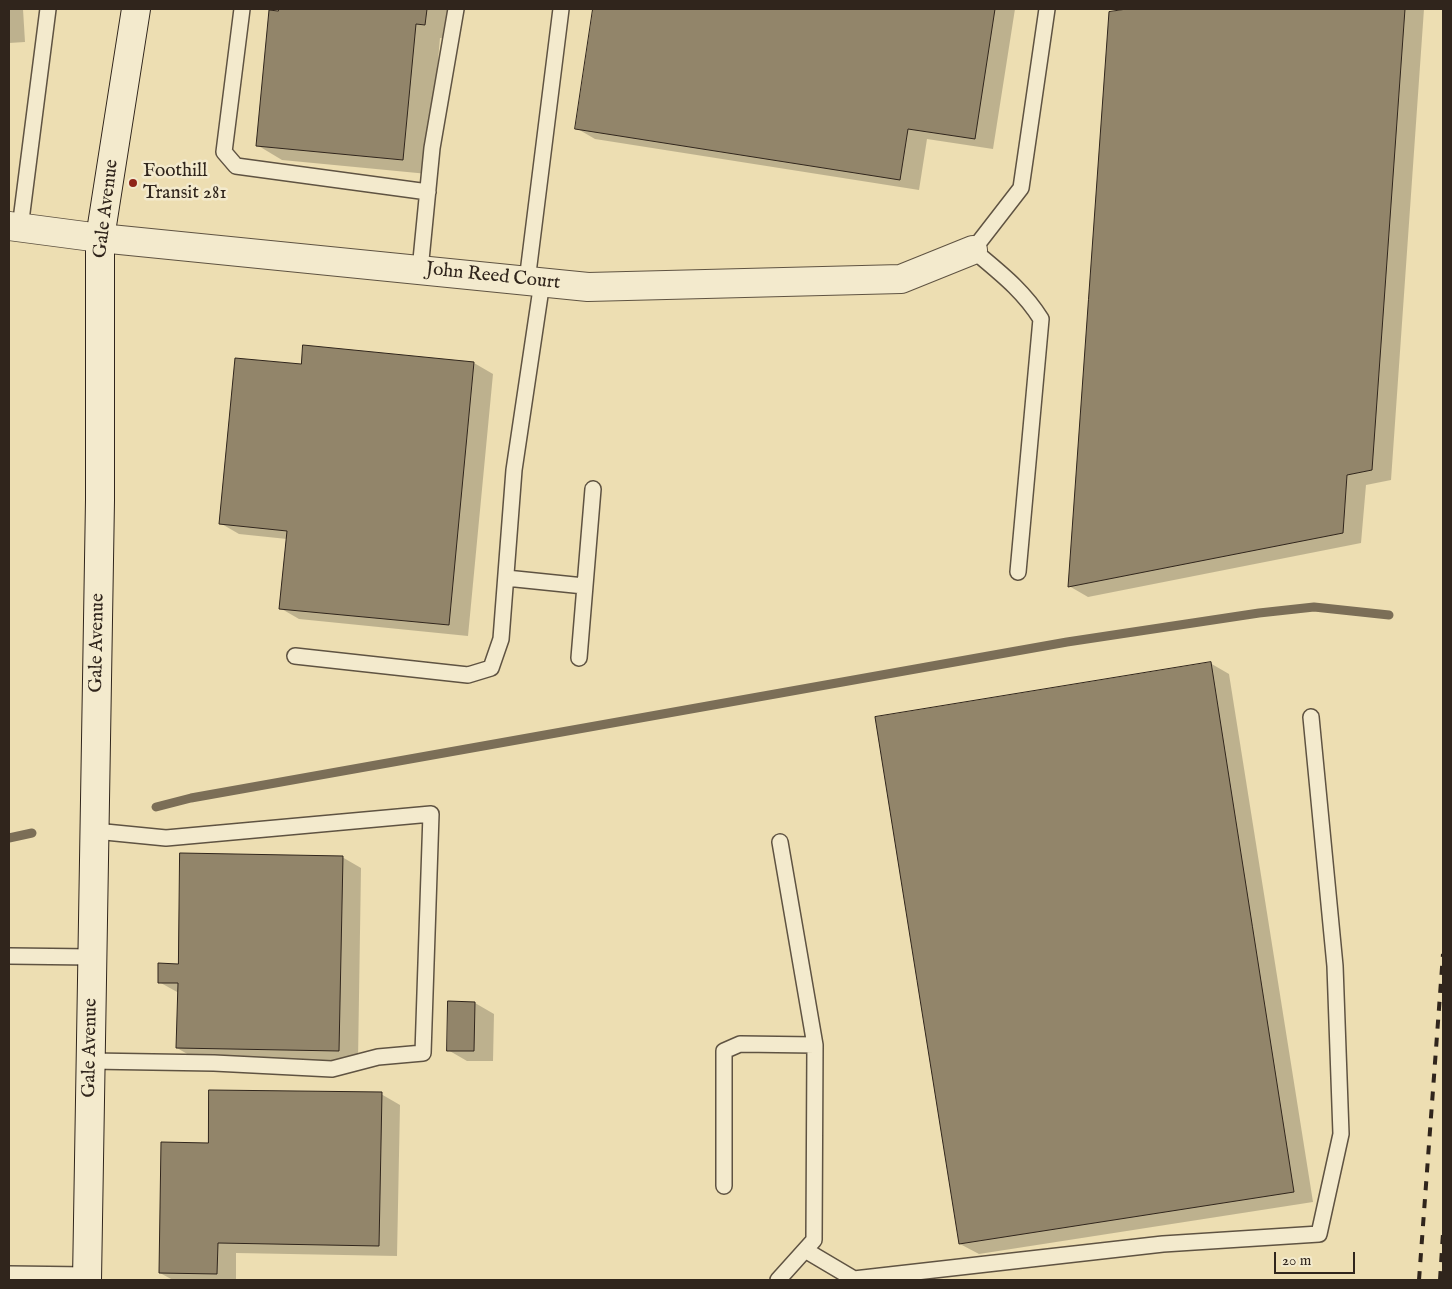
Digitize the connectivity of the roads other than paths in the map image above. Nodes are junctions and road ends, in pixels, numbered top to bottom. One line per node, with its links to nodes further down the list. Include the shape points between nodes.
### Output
1 (48, 9): 8 (lane)
2 (136, 9): 9 (main road, Gale Avenue)
3 (242, 9): 7 (lane, via 224,152 236,166)
4 (456, 9): 7 (lane, via 432,148)
5 (561, 9): 12 (lane)
6 (1047, 9): 10 (lane, via 1020,188)
7 (428, 192): 11 (lane)
8 (14, 227): 9 (main road, John Reed Court)
9 (100, 238): 11 (main road, John Reed Court); 20 (main road, Gale Avenue, via 100,500)
10 (973, 250): 12 (main road, John Reed Court, via 901,279 588,287); 14 (lane, via 1013,283 1041,319)
11 (420, 270): 12 (main road, John Reed Court)
12 (534, 282): 15 (lane)
13 (593, 489): 16 (lane)
14 (1018, 572)
15 (506, 578): 16 (lane); 17 (lane, via 501,639 491,668 468,675)
16 (584, 586): 18 (lane)
17 (295, 656)
18 (579, 658)
19 (1311, 717): 27 (lane, via 1335,966 1341,1134 1319,1234 1163,1244 854,1280)
20 (94, 831): 23 (main road, Gale Avenue); 25 (lane, via 166,838 431,814 424,1053 378,1057 332,1069)
21 (780, 842): 24 (lane)
22 (9, 956): 23 (lane)
23 (92, 957): 25 (main road, Gale Avenue)
24 (815, 1045): 26 (lane, via 740,1044 724,1050); 27 (lane, via 814,1240)
25 (90, 1062): 29 (main road, Gale Avenue)
26 (724, 1186)
27 (805, 1250): 30 (lane)
28 (9, 1274): 29 (lane)
29 (87, 1278)
30 (778, 1280)

